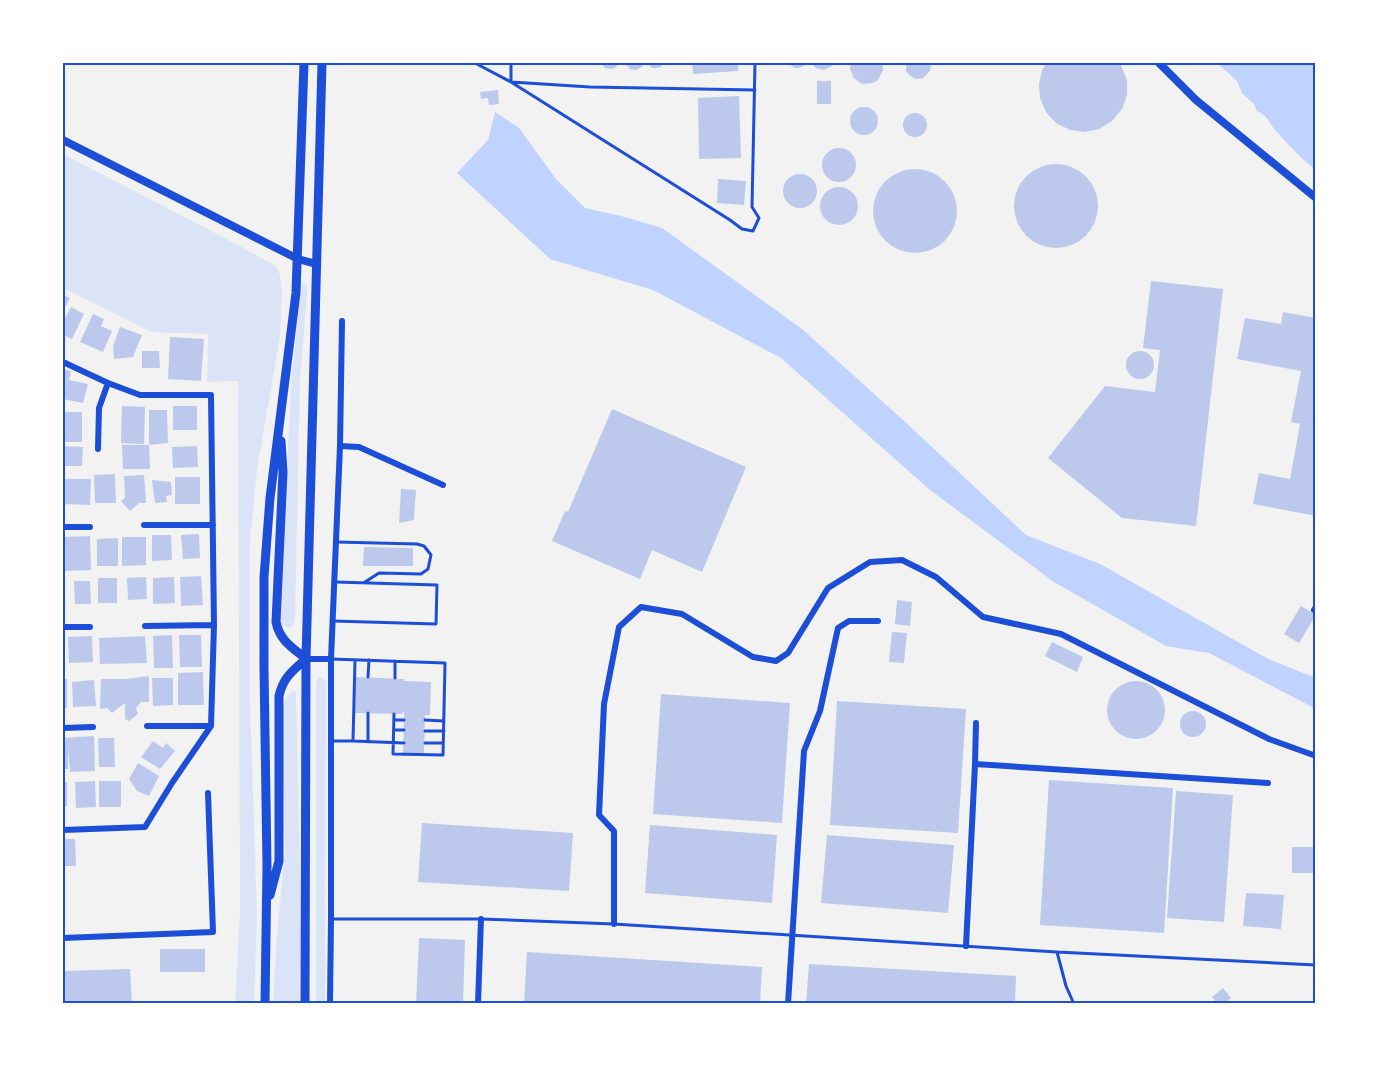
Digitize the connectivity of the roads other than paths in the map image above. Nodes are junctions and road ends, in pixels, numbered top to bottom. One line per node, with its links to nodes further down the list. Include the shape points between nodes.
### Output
1 (304, 63): 11 (main road)
2 (322, 63): 12 (main road)
3 (475, 63): 7 (lane)
4 (511, 63): 7 (lane)
5 (755, 63): 8 (lane)
6 (1159, 63): 10 (street, via 1196,100)
7 (511, 82): 8 (lane); 8 (lane, via 742,229 753,231 759,218 752,207)
8 (755, 90)
9 (63, 140): 11 (street)
10 (1316, 198)
11 (298, 259): 12 (street); 16 (main road)
12 (316, 264): 33 (main road)
13 (342, 321): 17 (street)
14 (63, 362): 15 (street)
15 (108, 383): 18 (street, via 99,408); 21 (street, via 140,395 211,395)
16 (279, 420): 33 (main road, via 283,472 276,622 283,640); 67 (main road, via 264,577)
17 (340, 446): 19 (street, via 359,447); 24 (street)
18 (98, 449)
19 (443, 485)
20 (144, 525): 21 (street)
21 (213, 525): 29 (street)
22 (63, 527): 23 (street)
23 (90, 527)
24 (336, 543): 25 (street); 26 (lane, via 417,544 432,555 428,569 421,574 379,573)
25 (334, 582): 26 (lane); 27 (street)
26 (364, 583): 27 (lane, via 437,585 436,624)
27 (333, 621): 34 (street)
28 (878, 621): 71 (street, via 849,621 838,628 820,711 804,751)
29 (214, 625): 30 (street); 48 (street)
30 (145, 626)
31 (63, 627): 32 (street)
32 (90, 627)
33 (306, 659): 34 (street); 67 (main road, via 290,673 279,696 279,861); 77 (main road)
34 (331, 659): 35 (lane); 55 (street)
35 (355, 660): 36 (lane); 56 (lane)
36 (369, 660): 37 (lane); 38 (lane)
37 (395, 661): 39 (lane); 45 (lane, via 445,663)
38 (369, 677)
39 (395, 678)
40 (368, 713): 57 (lane)
41 (394, 714): 42 (lane)
42 (393, 720): 43 (lane); 51 (lane)
43 (404, 720)
44 (425, 720): 45 (lane)
45 (444, 720): 54 (lane)
46 (976, 723): 63 (street)
47 (147, 726): 48 (street)
48 (211, 726): 66 (street, via 145,827)
49 (93, 727): 50 (street)
50 (63, 728)
51 (393, 730): 52 (lane); 58 (lane)
52 (404, 730)
53 (425, 731): 54 (lane)
54 (444, 731): 61 (lane)
55 (331, 741): 56 (lane); 68 (street)
56 (353, 741): 57 (lane)
57 (368, 742): 58 (lane)
58 (393, 743): 59 (lane); 61 (lane, via 393,754 443,755)
59 (404, 743)
60 (425, 743): 61 (lane)
61 (443, 743)
62 (1316, 756): 70 (street, via 1269,739 1061,634 983,617 936,577 903,560 870,562 828,588 788,652 776,661 753,657 682,614 641,607 619,627 604,704 599,815 614,831)
63 (975, 764): 64 (street); 73 (street)
64 (1268, 783)
65 (208, 793): 72 (street, via 213,932)
66 (63, 830)
67 (267, 904): 76 (main road)
68 (331, 919): 69 (lane); 78 (street)
69 (481, 919): 70 (lane); 79 (street)
70 (614, 924): 71 (lane)
71 (792, 934): 73 (lane); 80 (street)
72 (63, 938)
73 (966, 946): 74 (lane)
74 (1057, 952): 75 (lane); 81 (lane)
75 (1316, 965)
76 (265, 1004)
77 (305, 1004)
78 (330, 1004)
79 (478, 1004)
80 (788, 1004)
81 (1074, 1004)

